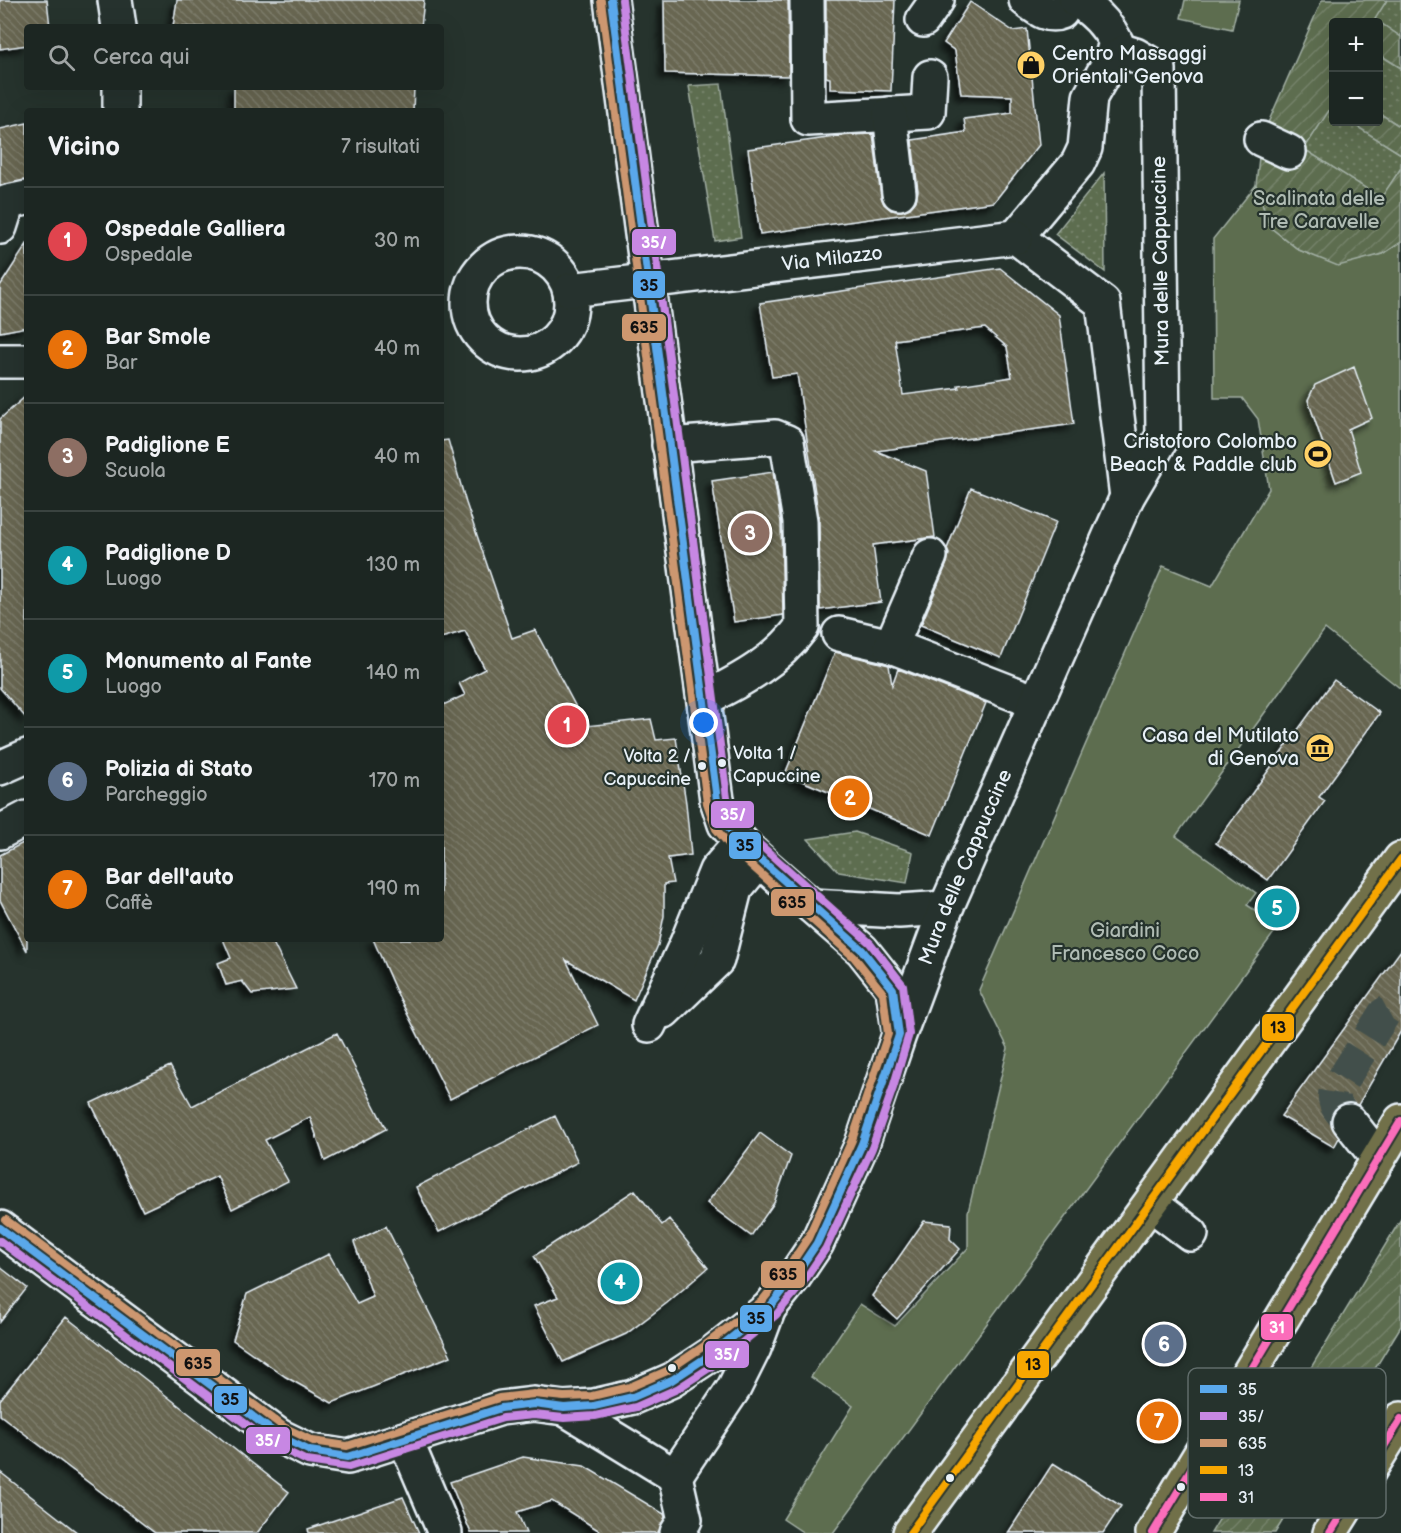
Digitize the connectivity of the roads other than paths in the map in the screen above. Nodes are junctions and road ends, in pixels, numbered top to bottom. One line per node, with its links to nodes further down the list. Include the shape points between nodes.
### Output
1 (115, 0): 6 (street)
2 (611, 0): 16 (street, Mura delle Cappuccine)
3 (807, 0): 11 (street, via 808,119)
4 (1026, 0): 5 (street, via 1047,14)
5 (1068, 6): 7 (street, via 1087,7 1110,30 1116,42)
6 (119, 24)
7 (1111, 60): 15 (street, via 1090,97 1086,148 1078,163); 21 (street, Mura delle Cappuccine, via 1125,52 1159,69 1163,436)
8 (930, 77): 11 (street, via 928,112)
9 (120, 90): 10 (street)
10 (120, 108)
11 (890, 114): 12 (street)
12 (899, 193)
13 (24, 199): 14 (street, via 8,202)
14 (0, 227)
15 (1016, 237): 16 (street, Via Milazzo); 21 (street, via 1103,303)
16 (648, 281): 17 (street, Via Milazzo); 20 (street, Mura delle Cappuccine)
17 (570, 290)
18 (0, 361): 19 (street)
19 (24, 361)
20 (669, 445): 25 (street, Mura delle Cappuccine); 25 (street, via 782,438 787,442 800,521 802,627 750,676)
21 (1126, 497): 26 (street, Mura delle Cappuccine)
22 (930, 556): 24 (street)
23 (838, 634): 24 (street)
24 (891, 646): 26 (street)
25 (704, 699): 32 (street, Mura delle Cappuccine, via 717,800 725,824)
26 (1036, 702): 33 (street, Mura delle Cappuccine)
27 (24, 757): 28 (street)
28 (0, 768)
29 (24, 820): 30 (street)
30 (0, 832)
31 (1401, 860): 38 (main road)
32 (812, 906): 33 (street, via 899,912); 34 (street, Mura delle Cappuccine, via 862,950 893,990)
33 (946, 908): 34 (street, Mura delle Cappuccine)
34 (899, 1035): 41 (street, Mura delle Cappuccine, via 862,1144 817,1243)
35 (1349, 1121): 37 (street)
36 (1401, 1121): 37 (main road)
37 (1378, 1158): 42 (main road)
38 (1151, 1204): 40 (street); 52 (main road)
39 (0, 1228): 45 (street, via 279,1436 310,1451 348,1457)
40 (1191, 1234)
41 (769, 1308): 43 (street, Mura delle Cappuccine, via 672,1380 633,1397); 48 (street, Mura delle Cappuccine, via 734,1388)
42 (1252, 1368)
43 (564, 1408): 45 (street, via 534,1404 501,1408); 48 (street)
44 (1401, 1419): 46 (main road)
45 (405, 1439): 50 (street)
46 (1386, 1443)
47 (1188, 1475): 53 (main road)
48 (675, 1476): 51 (street, via 685,1520)
49 (1339, 1518): 54 (main road)
50 (445, 1533)
51 (677, 1533)
52 (910, 1533)
53 (1153, 1533)
54 (1330, 1533)

